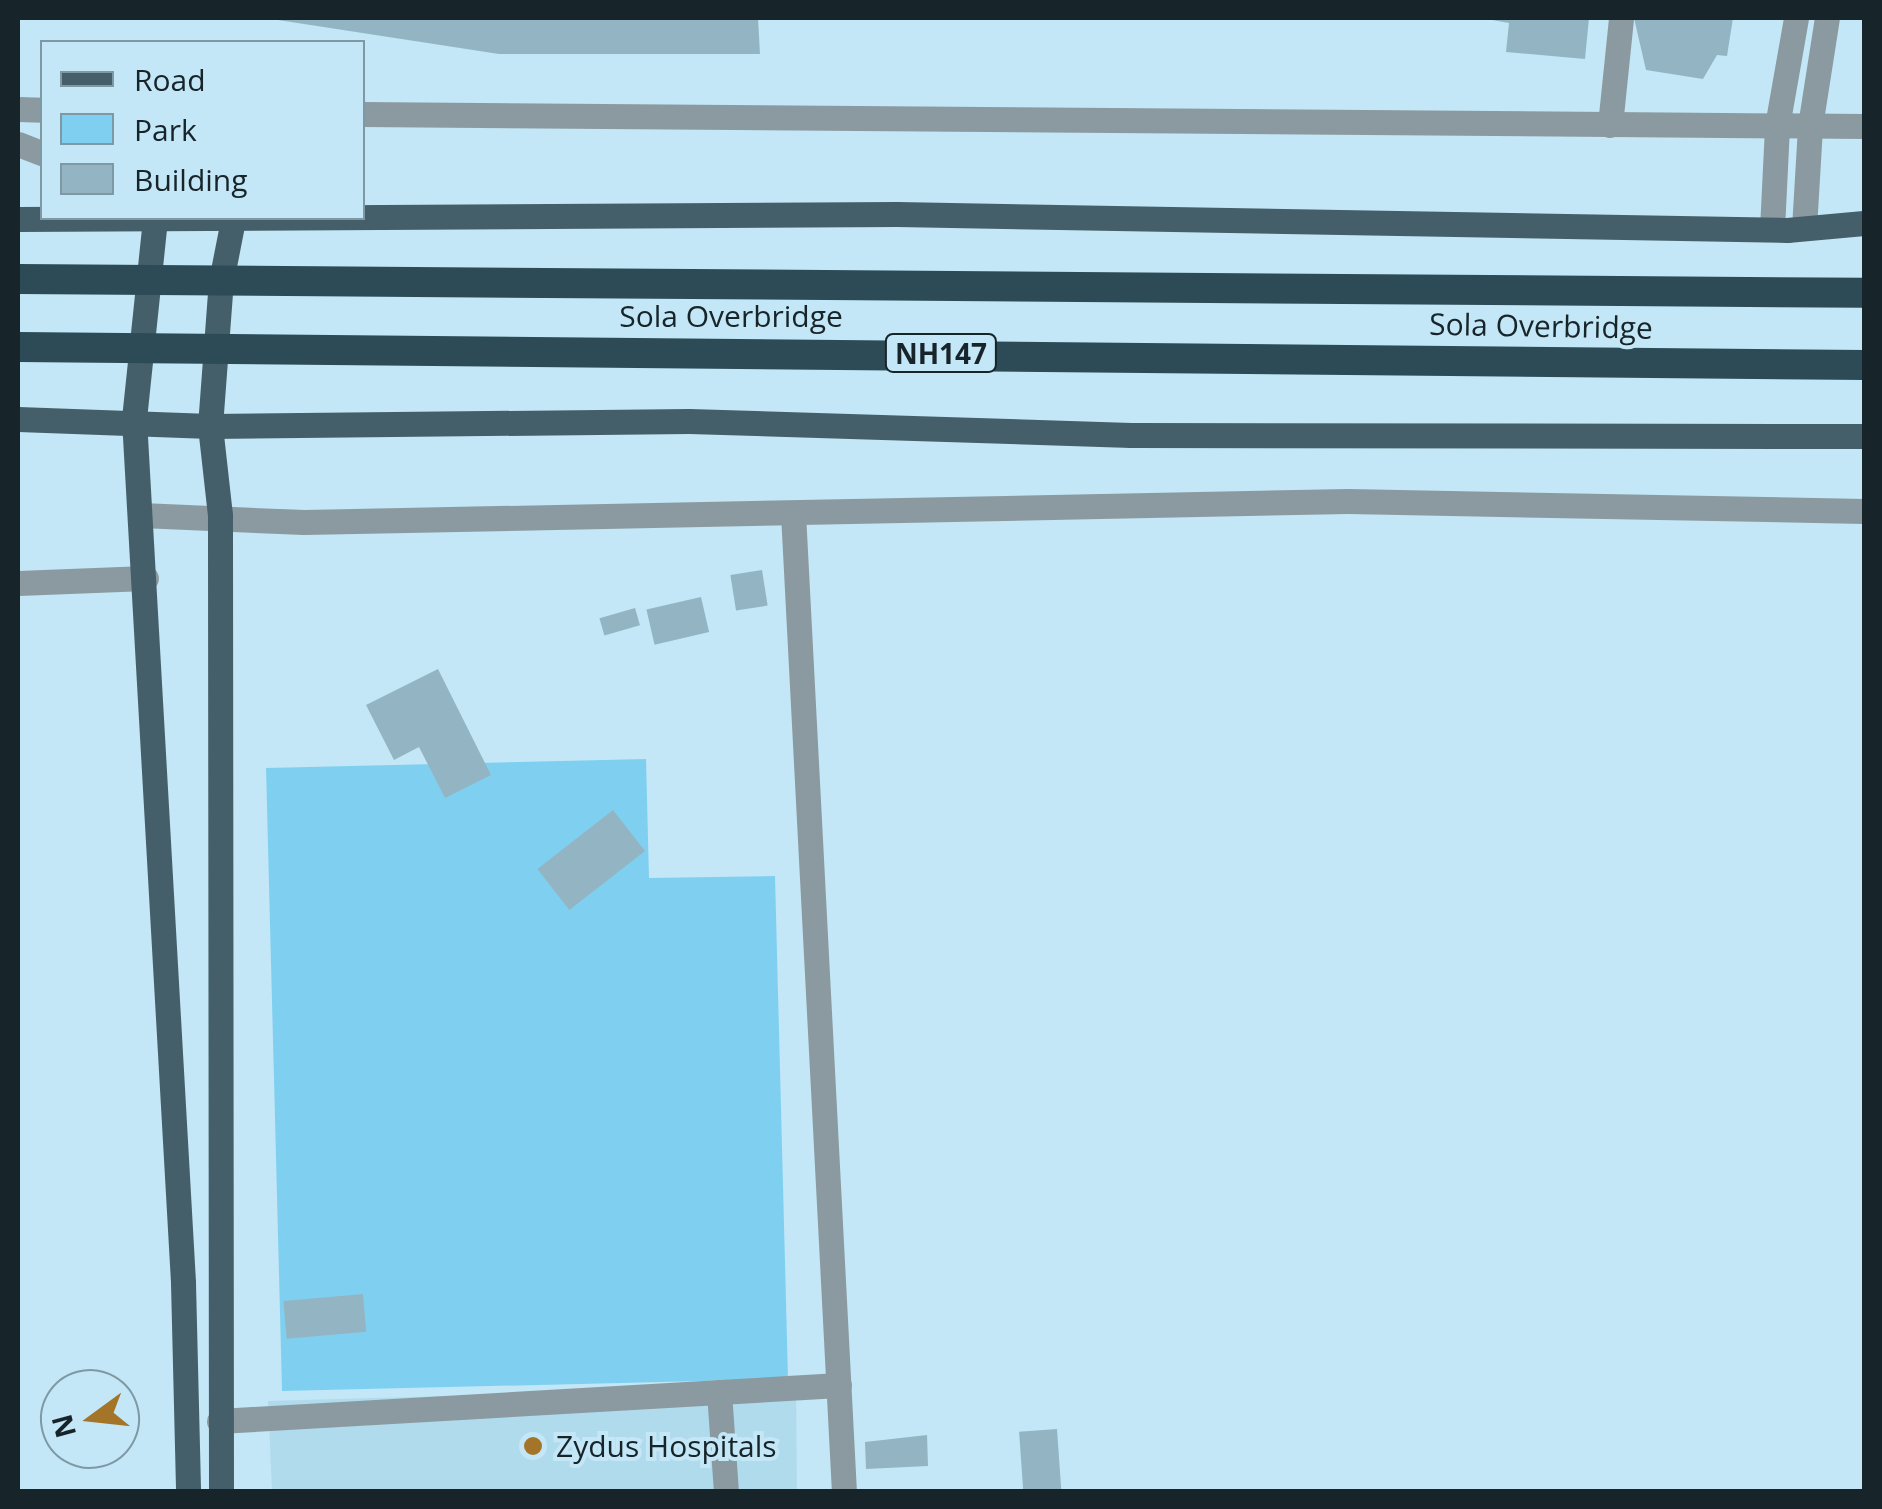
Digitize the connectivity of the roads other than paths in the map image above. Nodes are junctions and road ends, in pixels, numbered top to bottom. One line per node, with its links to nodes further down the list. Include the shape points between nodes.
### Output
1 (1621, 18): 5 (street)
2 (1796, 18): 6 (street)
3 (1827, 18): 7 (street)
4 (365, 114): 5 (street)
5 (1610, 126): 6 (street)
6 (1778, 126): 7 (street); 14 (street)
7 (1810, 126): 8 (street); 13 (street)
8 (1864, 126)
9 (365, 218): 14 (main road, via 897,214)
10 (155, 220): 19 (main road)
11 (233, 220): 21 (main road, via 221,281)
12 (1864, 223): 13 (main road)
13 (1804, 228): 14 (main road)
14 (1772, 229)
15 (18, 279): 16 (highway, Sola Overbridge / NH147, bridge)
16 (1864, 293)
17 (18, 347): 18 (highway, Sola Overbridge / NH147, bridge)
18 (1864, 365)
19 (134, 418): 20 (main road); 21 (main road); 26 (main road)
20 (18, 419)
21 (210, 426): 22 (main road, via 689,421 1131,435); 25 (main road)
22 (1864, 436)
23 (1864, 511): 24 (street, via 1348,501)
24 (793, 513): 25 (street, via 304,522); 29 (street)
25 (220, 514): 26 (street); 31 (main road)
26 (141, 515): 27 (main road)
27 (146, 578): 28 (street); 32 (main road)
28 (18, 583)
29 (839, 1385): 30 (street); 35 (street)
30 (719, 1392): 31 (street); 34 (street)
31 (219, 1421): 33 (main road)
32 (188, 1492)
33 (221, 1492)
34 (726, 1492)
35 (844, 1492)

